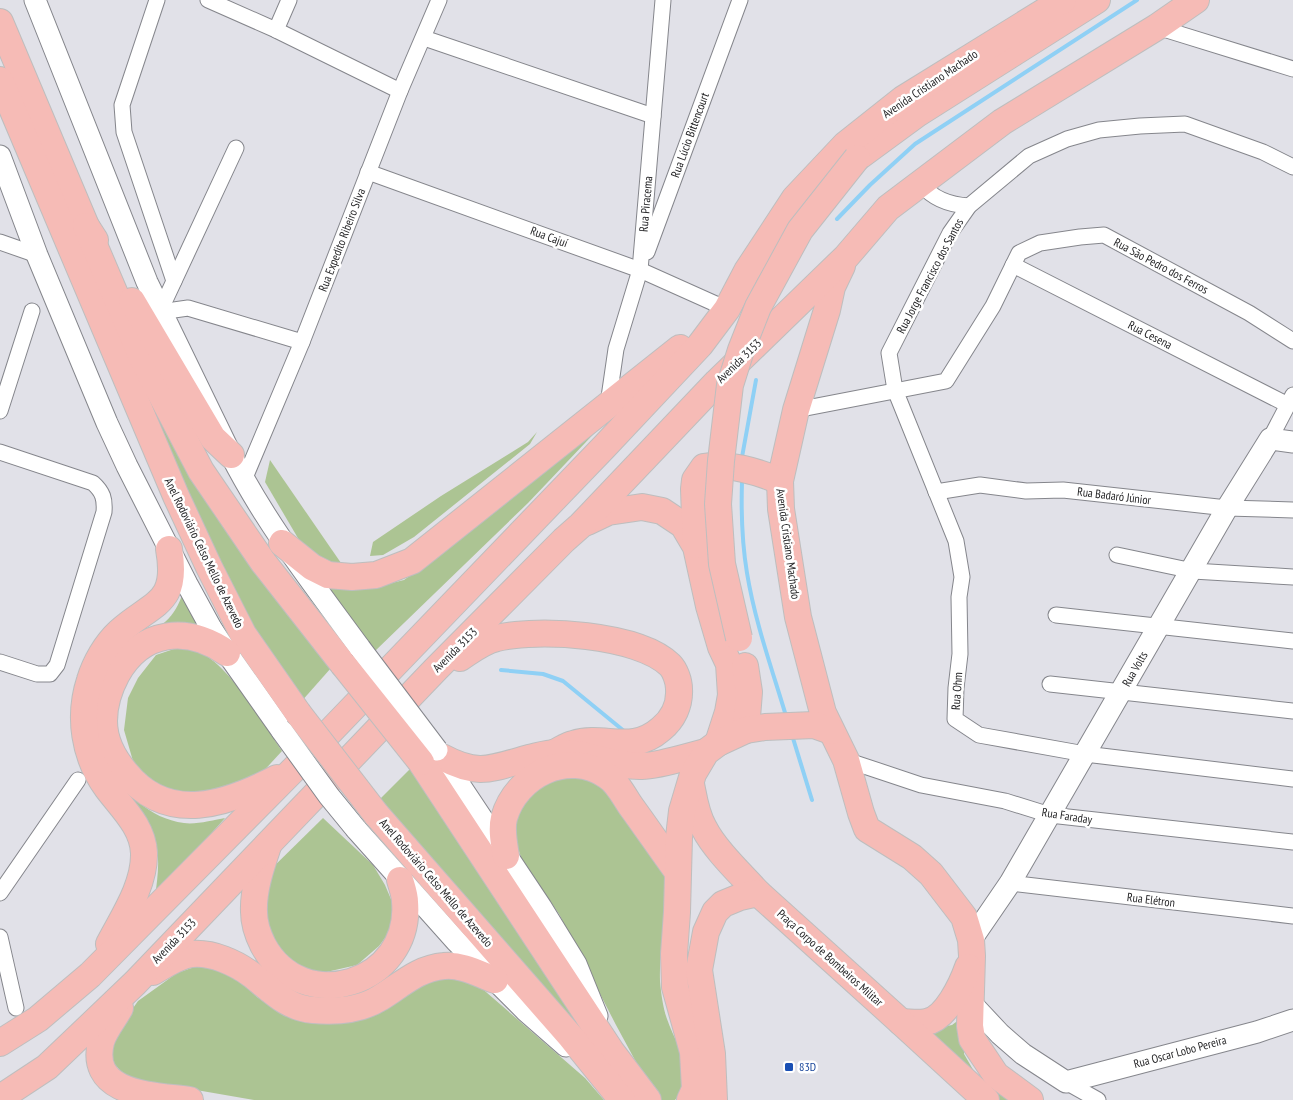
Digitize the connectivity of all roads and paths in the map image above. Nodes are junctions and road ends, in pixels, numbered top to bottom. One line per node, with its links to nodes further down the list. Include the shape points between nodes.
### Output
1 (36, 0): 33 (main road, Anel Rodoviário Celso Mello de Azevedo, via 147,282)
2 (157, 0): 31 (street, via 122,105 124,132)
3 (208, 0): 13 (street)
4 (289, 0): 13 (street)
5 (439, 0): 14 (street, Rua Expedito Ribeiro Silva)
6 (664, 0): 18 (street, Rua Piracema)
7 (740, 0): 30 (street, Rua Lúcio Bittencourt)
8 (1062, 0): 34 (highway, Avenida Cristiano Machado, via 903,99 845,145 795,198 747,271)
9 (1097, 0): 69 (highway, Avenida Cristiano Machado, bridge, via 917,114 857,158 800,230 758,307 730,385 718,504 722,564)
10 (1196, 0): 12 (highway)
11 (0, 22): 25 (highway)
12 (1157, 27): 15 (street); 23 (highway, via 1002,122)
13 (276, 30): 17 (street)
14 (424, 38): 17 (street, Rua Expedito Ribeiro Silva); 18 (street)
15 (1293, 69)
16 (0, 80): 68 (highway, Anel Rodoviário Celso Mello de Azevedo, via 176,496)
17 (400, 91): 22 (street, Rua Expedito Ribeiro Silva)
18 (653, 116): 30 (street, Rua Piracema)
19 (236, 148): 31 (street)
20 (0, 156): 27 (main road, Anel Rodoviário Celso Mello de Azevedo)
21 (1293, 167): 24 (street, Rua Jorge Francisco dos Santos, via 1263,152 1185,124 1099,130 1029,156)
22 (368, 172): 30 (street, Rua Cajuí); 36 (street, Rua Expedito Ribeiro Silva)
23 (913, 190): 24 (street, via 945,202); 28 (highway, Avenida 3153, via 888,208)
24 (969, 206): 37 (street, Rua Jorge Francisco dos Santos, via 950,233 889,354)
25 (86, 226): 45 (highway, via 214,438); 62 (highway, Anel Rodoviário Celso Mello de Azevedo, via 144,362 201,471 263,562)
26 (0, 242): 27 (street)
27 (38, 255): 54 (main road, Anel Rodoviário Celso Mello de Azevedo, via 106,424)
28 (846, 257): 40 (highway, Avenida Cristiano Machado, via 832,287); 51 (highway, Avenida 3153, via 717,382)
29 (1016, 259): 35 (street, Rua São Pedro dos Ferros, via 1040,243 1104,235 1249,313); 37 (street, via 993,306 946,381); 38 (street, Rua Cesena)
30 (640, 270): 34 (street, Rua Cajuí); 39 (street, Rua Piracema, via 616,349)
31 (174, 280): 33 (street)
32 (32, 311): 41 (street)
33 (162, 311): 36 (street, via 188,308); 45 (main road, Anel Rodoviário Celso Mello de Azevedo)
34 (723, 315): 39 (highway); 76 (highway, via 604,447)
35 (1293, 341)
36 (302, 342): 46 (street, Rua Expedito Ribeiro Silva)
37 (895, 390): 40 (street); 48 (street, Rua Ohm)
38 (1290, 400): 42 (street, Rua Volts)
39 (608, 404): 52 (highway, via 412,561 376,575 328,575 312,567)
40 (796, 410): 47 (highway, Avenida Cristiano Machado)
41 (0, 411)
42 (1270, 439): 43 (main road); 49 (main road, Rua Volts)
43 (1293, 442)
44 (0, 452): 63 (street, via 93,483 105,500 57,665 50,674 37,674)
45 (231, 455): 46 (main road, Anel Rodoviário Celso Mello de Azevedo)
46 (244, 480): 52 (main road, Anel Rodoviário Celso Mello de Azevedo)
47 (780, 481): 53 (highway, via 762,473 714,465 704,467 695,480 694,489); 70 (highway, Avenida Cristiano Machado, via 781,509 798,617 823,713)
48 (936, 492): 49 (street, Rua Badaró Júnior, via 980,484 1026,491 1063,490); 73 (street, Rua Ohm, via 956,541 962,577 956,719 979,735)
49 (1227, 508): 50 (street, Rua Badaró Júnior); 56 (main road, Rua Volts)
50 (1293, 510)
51 (581, 525): 53 (highway, via 608,512 642,507 662,511 683,525); 64 (highway, Avenida 3153)
52 (282, 542): 62 (main road, Anel Rodoviário Celso Mello de Azevedo)
53 (696, 547): 71 (highway, via 709,606 728,664 731,695 728,712)
54 (169, 549): 61 (main road, Anel Rodoviário Celso Mello de Azevedo); 93 (highway, via 172,571 166,593 154,607 113,638 96,664 87,692 85,735 92,761 103,782 135,825 144,852 136,891)
55 (1117, 555): 56 (street)
56 (1193, 570): 57 (street); 59 (main road, Rua Volts)
57 (1293, 577)
58 (1056, 615): 59 (street)
59 (1161, 625): 60 (street); 66 (main road, Rua Volts)
60 (1293, 641)
61 (226, 653): 68 (main road, Anel Rodoviário Celso Mello de Azevedo); 76 (highway, via 206,640 174,635 153,640 135,651 112,685 106,707 105,731 118,762 130,778 148,793 166,802 190,805 234,798)
62 (351, 656): 74 (highway, Anel Rodoviário Celso Mello de Azevedo, bridge)
63 (0, 662)
64 (435, 670): 72 (highway, via 451,664 485,642 527,634 594,636 638,648 670,665 679,685 678,704 661,729 638,742 579,742); 82 (highway, Avenida 3153)
65 (1050, 684): 66 (street)
66 (1121, 693): 67 (street); 73 (main road, Rua Volts)
67 (1293, 711)
68 (290, 722): 81 (highway, Anel Rodoviário Celso Mello de Azevedo, bridge)
69 (756, 728): 70 (highway, via 814,725); 71 (highway)
70 (831, 731): 75 (highway, Avenida Cristiano Machado)
71 (712, 748): 72 (highway, via 644,766); 79 (highway, via 696,768)
72 (556, 752): 74 (highway, via 491,769 469,769)
73 (1085, 754): 77 (street, Rua Ohm); 80 (main road, Rua Volts)
74 (433, 757): 84 (main road, Anel Rodoviário Celso Mello de Azevedo); 102 (highway, Anel Rodoviário Celso Mello de Azevedo)
75 (846, 760): 80 (street, Rua Faraday, via 921,785 1005,801); 92 (highway, Avenida Cristiano Machado, via 868,829 912,857 931,874 964,917)
76 (295, 768): 93 (highway)
77 (1293, 779)
78 (78, 780): 88 (street)
79 (690, 783): 85 (highway, via 682,812); 89 (highway, Praça Corpo de Bombeiros Militar, via 703,828)
80 (1050, 815): 83 (street, Rua Faraday); 87 (main road, Rua Volts)
81 (366, 822): 86 (main road, Anel Rodoviário Celso Mello de Azevedo); 104 (highway, Anel Rodoviário Celso Mello de Azevedo, via 571,1037)
82 (269, 842): 86 (highway, via 256,891 254,913 258,935 268,955 303,981 325,986 347,984 367,976 384,962 397,944 404,924 406,901); 95 (highway, Avenida 3153)
83 (1293, 842)
84 (506, 856): 85 (highway, via 504,817 521,789 545,770 581,765 599,771 614,782); 102 (main road, Anel Rodoviário Celso Mello de Azevedo, via 576,964)
85 (677, 871): 109 (highway, via 675,987 693,1052 695,1089)
86 (400, 880): 94 (main road, Anel Rodoviário Celso Mello de Azevedo)
87 (1010, 883): 90 (street, Rua Elétron); 92 (main road, Rua Volts)
88 (0, 893)
89 (758, 893): 99 (highway, Praça Corpo de Bombeiros Militar); 110 (highway, via 723,904 706,932 699,970 712,1054)
90 (1293, 916)
91 (0, 937): 97 (street)
92 (971, 948): 96 (highway); 99 (highway, via 962,983 951,1003 926,1022)
93 (90, 974): 101 (highway, via 38,1019)
94 (495, 980): 95 (highway, via 459,967 443,966 418,973 378,1000 334,1012 311,1010 283,1001 238,965 207,955 191,954 172,961); 104 (main road, Anel Rodoviário Celso Mello de Azevedo)
95 (134, 983): 107 (highway, Avenida 3153, via 46,1067); 108 (highway, via 101,1041 100,1063 105,1075 122,1089 132,1092)
96 (972, 997): 100 (highway); 103 (main road, via 1000,1034)
97 (16, 1008)
98 (1293, 1020): 105 (main road, Rua Oscar Lobo Pereira)
99 (909, 1029): 111 (highway, Praça Corpo de Bombeiros Militar)
100 (972, 1040): 103 (main road); 112 (highway, via 996,1075)
101 (0, 1043)
102 (611, 1051): 106 (highway, Anel Rodoviário Celso Mello de Azevedo)
103 (1022, 1054): 105 (main road)
104 (605, 1080): 106 (highway, Anel Rodoviário Celso Mello de Azevedo)
105 (1066, 1082): 113 (street)
106 (636, 1095)
107 (0, 1098)
108 (190, 1100)
109 (690, 1100)
110 (714, 1100)
111 (986, 1100)
112 (1030, 1100)
113 (1098, 1100)

